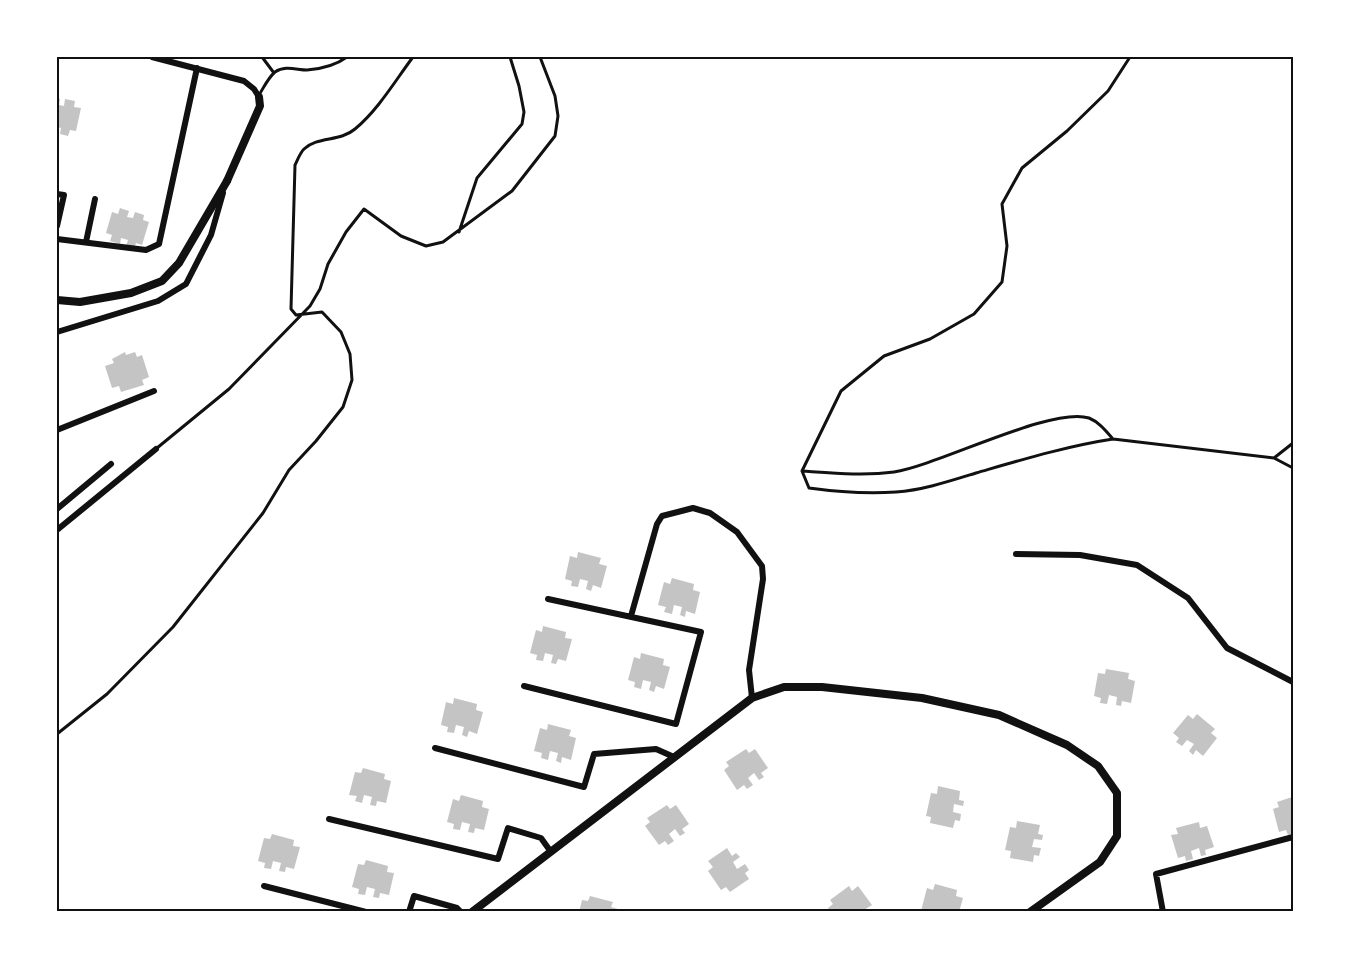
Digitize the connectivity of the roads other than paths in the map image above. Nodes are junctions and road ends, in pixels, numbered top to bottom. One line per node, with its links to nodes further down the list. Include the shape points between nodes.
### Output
1 (152, 57): 8 (street)
2 (262, 57): 9 (lane)
3 (347, 57): 9 (lane, via 328,66 281,69)
4 (413, 57): 19 (lane, via 354,131 303,150 295,165 291,309 296,315)
5 (510, 57): 15 (lane, via 524,112 522,124 477,178)
6 (540, 57): 15 (lane, via 555,96 555,136 512,191)
7 (1130, 57): 29 (lane, via 1108,91 1022,168 1002,204 1007,246 1002,282 974,314 930,339 884,356 841,391)
8 (197, 69): 10 (street, via 244,81); 17 (street, via 159,244 146,250)
9 (274, 73): 10 (lane)
10 (259, 97): 11 (street, via 260,106)
11 (226, 181): 18 (main road, via 179,263 162,281 131,293 80,302); 20 (street, via 212,235 186,284 158,301)
12 (57, 194): 14 (street, via 64,195)
13 (95, 199): 17 (street)
14 (57, 226)
15 (459, 232): 19 (lane, via 426,246 401,236 364,209 346,232 328,264 320,290)
16 (57, 239): 17 (street)
17 (86, 242)
18 (57, 300)
19 (304, 313): 25 (lane, via 229,388); 38 (lane, via 322,312 341,332 350,354 352,380 343,407 289,470 263,513 173,627 106,694)
20 (57, 332)
21 (154, 390): 22 (street)
22 (57, 430)
23 (1113, 439): 26 (lane); 29 (lane, via 1100,424 1072,417 1023,428 895,472); 29 (lane, via 897,492 843,493 809,488)
24 (1293, 443): 26 (lane)
25 (156, 449): 31 (street)
26 (1274, 458): 28 (lane)
27 (111, 464): 30 (street)
28 (1293, 468)
29 (802, 471)
30 (57, 509)
31 (57, 530)
32 (1016, 554): 35 (street, via 1080,555 1137,565 1188,598 1227,648)
33 (548, 599): 34 (street)
34 (631, 616): 36 (street, via 701,632 676,724); 37 (street, via 662,516 693,508 710,513 737,532 762,566 749,670)
35 (1293, 682)
36 (524, 686)
37 (752, 698): 40 (street); 49 (street, via 784,687 822,687 922,698 999,715 1067,744 1098,766 1117,794 1117,836 1100,862)
38 (57, 734)
39 (435, 748): 40 (street, via 584,787 594,754 656,749)
40 (674, 757): 43 (street)
41 (329, 819): 43 (street, via 498,859 508,828 541,838)
42 (1293, 837): 50 (street, via 1156,874)
43 (551, 852): 48 (street)
44 (264, 886): 45 (street)
45 (366, 912)
46 (409, 912): 47 (street, via 414,896)
47 (460, 912)
48 (472, 912)
49 (1030, 912)
50 (1163, 912)

